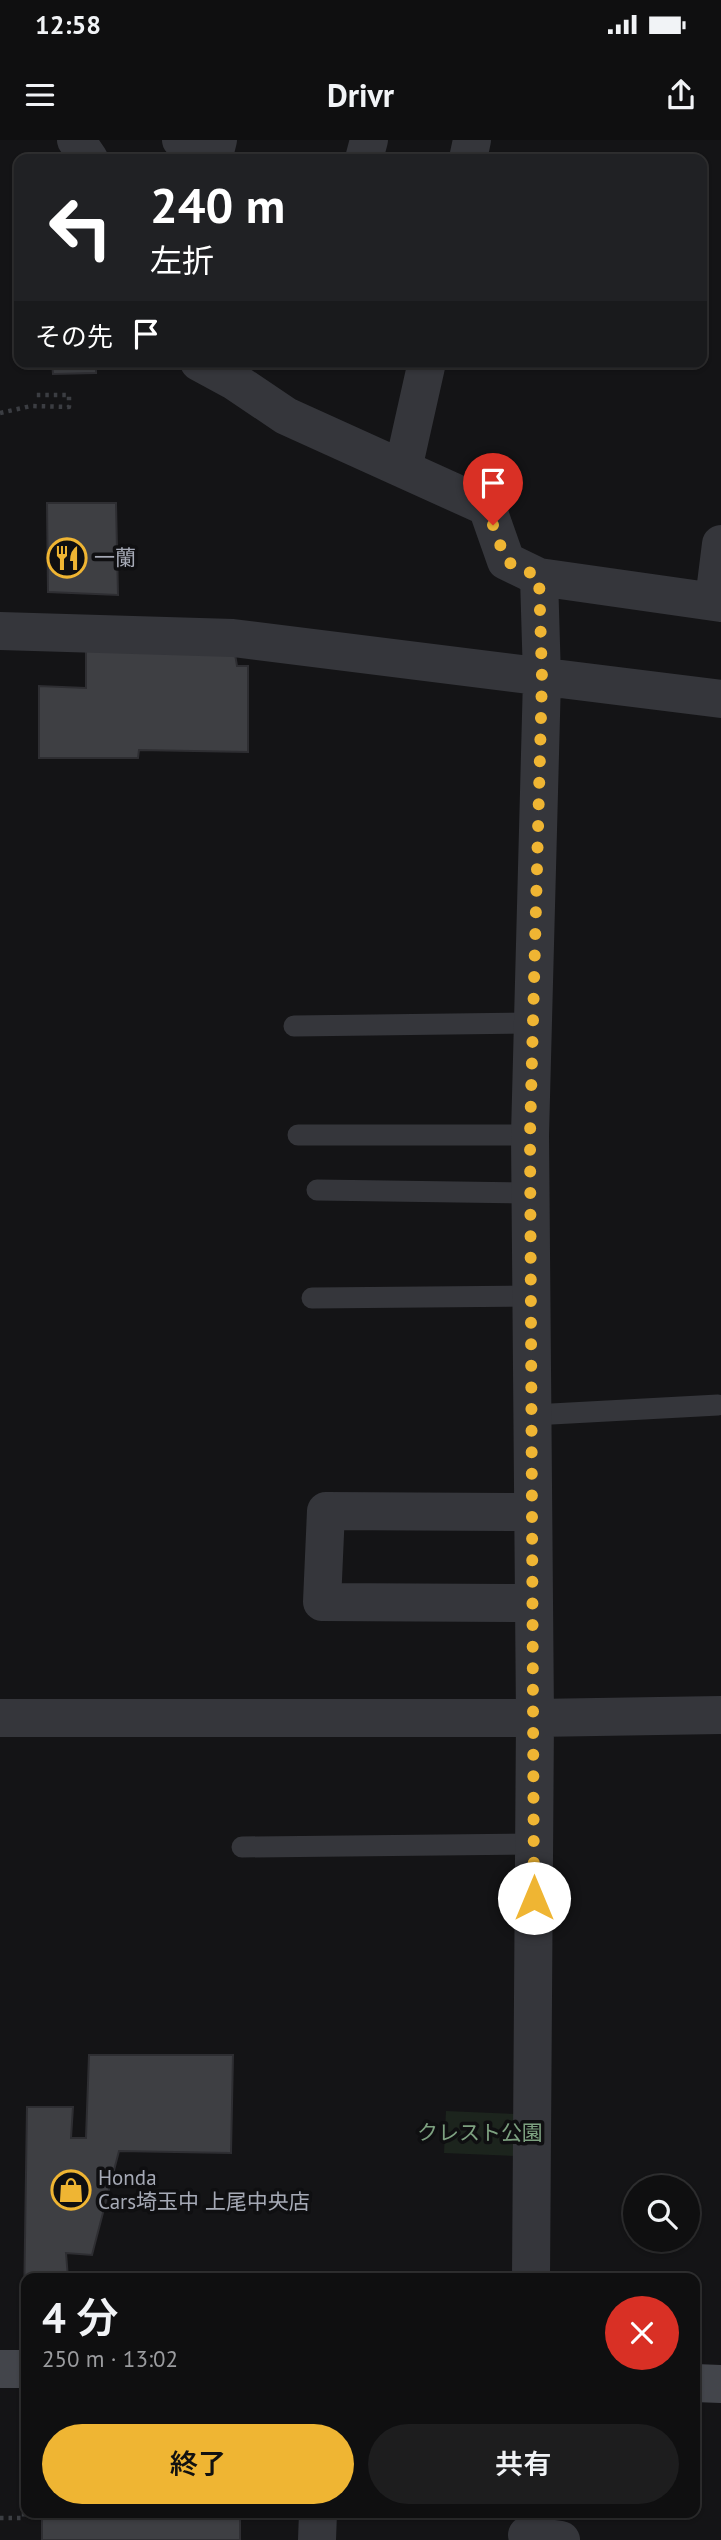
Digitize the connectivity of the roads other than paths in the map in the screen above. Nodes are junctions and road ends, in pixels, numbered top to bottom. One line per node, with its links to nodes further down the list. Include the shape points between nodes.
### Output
1 (181, 140): 2 (street, via 216,148)
2 (218, 140)
3 (210, 368): 5 (street, via 286,416)
4 (426, 368): 5 (street)
5 (403, 469): 7 (street, via 487,507 506,561)
6 (721, 544): 8 (street)
7 (539, 577): 8 (street); 10 (street)
8 (717, 601)
9 (0, 631): 10 (street, via 233,638)
10 (542, 678): 11 (street); 12 (street)
11 (721, 699)
12 (533, 1023): 13 (lane); 15 (street)
13 (293, 1026)
14 (298, 1135): 15 (lane)
15 (530, 1135): 17 (street)
16 (317, 1190): 17 (lane)
17 (530, 1193): 18 (street)
18 (531, 1296): 19 (lane); 21 (street)
19 (312, 1298)
20 (718, 1405): 21 (lane)
21 (533, 1415): 22 (street)
22 (533, 1513): 23 (street); 23 (street, via 326,1511 322,1602)
23 (534, 1603): 26 (street)
24 (721, 1714): 26 (street)
25 (0, 1718): 26 (street)
26 (535, 1718): 27 (street)
27 (534, 1844): 28 (lane); 29 (street)
28 (242, 1847)
29 (531, 2273)
30 (0, 2369): 31 (street)
31 (21, 2369)
32 (700, 2383): 33 (street)
33 (721, 2384)
34 (318, 2518): 35 (street)
35 (317, 2540)

